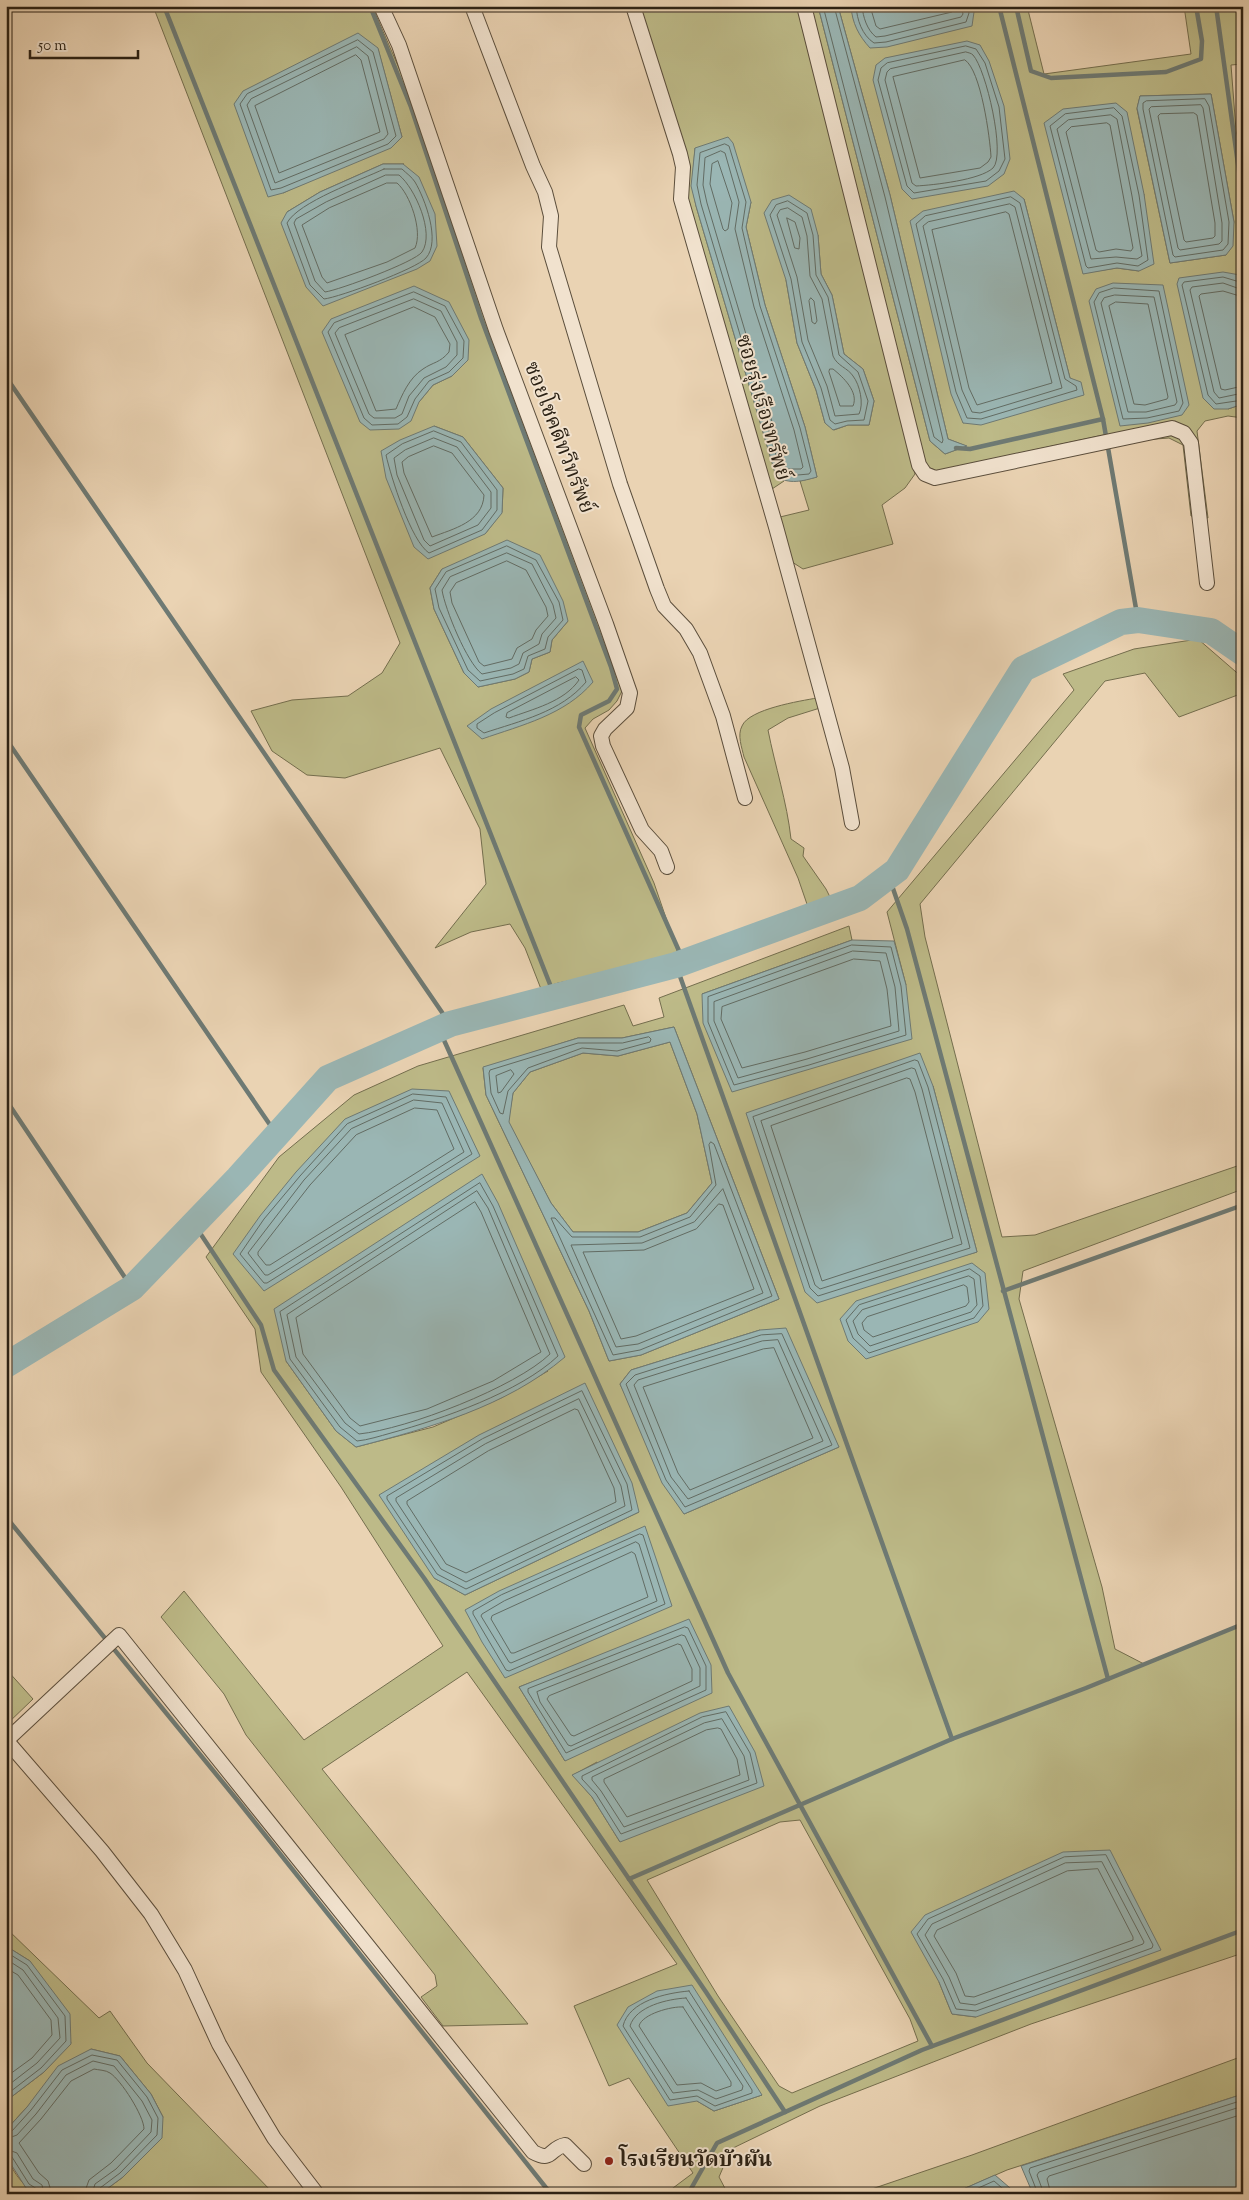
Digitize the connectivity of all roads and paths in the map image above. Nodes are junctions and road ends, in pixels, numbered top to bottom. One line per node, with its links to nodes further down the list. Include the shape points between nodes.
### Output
1 (381, 6): 8 (street, ซอยโชคดีทวีทรัพย์, via 399,45 496,330 630,693 627,708 601,736 603,746 642,830 661,851)
2 (472, 6): 6 (street, via 545,192 551,216 549,246 620,484 664,606 686,629 700,653 723,716)
3 (633, 6): 7 (street, ซอยรุ่งเรืองทรัพย์, via 680,154 681,199 842,768)
4 (804, 6): 5 (street, via 919,465 926,474 935,478 1172,428 1184,433 1191,443)
5 (1207, 583)
6 (745, 798)
7 (852, 823)
8 (667, 867)
9 (7, 1740): 10 (street, via 119,1635 533,2152 547,2157 565,2145); 11 (street, via 151,1914 184,1970 219,2044 252,2103 274,2138)
10 (584, 2164)
11 (318, 2194)

